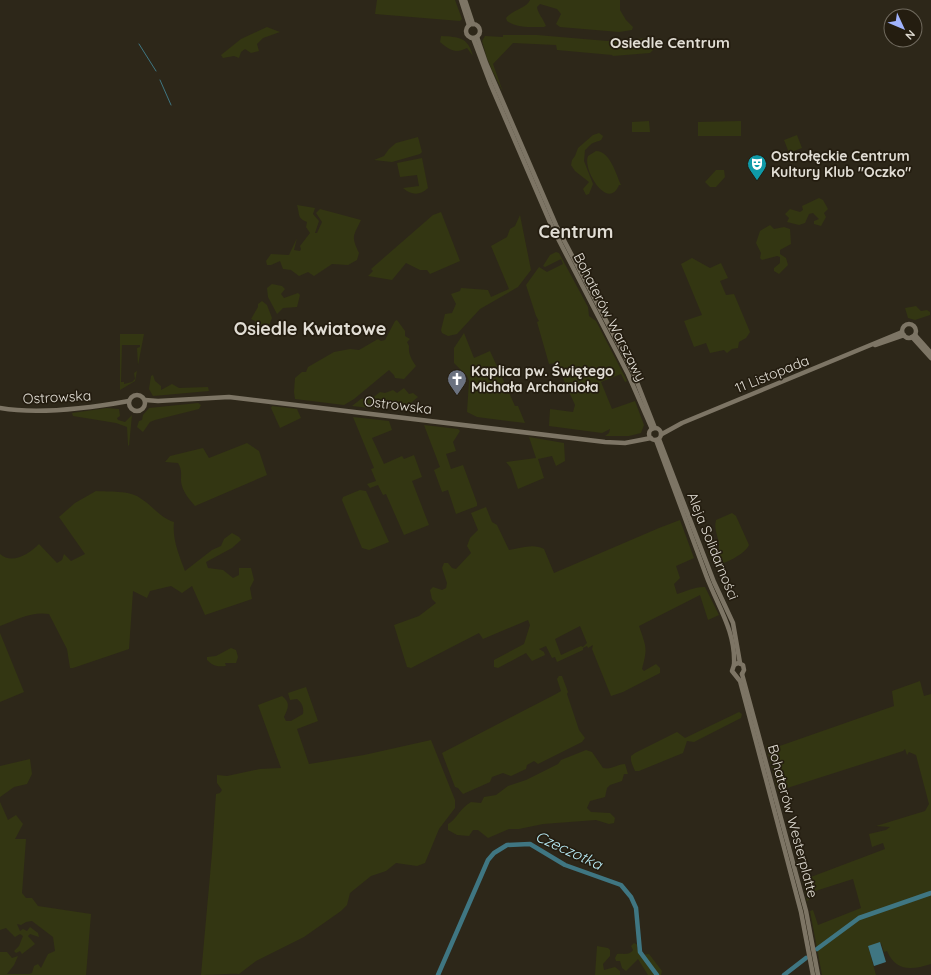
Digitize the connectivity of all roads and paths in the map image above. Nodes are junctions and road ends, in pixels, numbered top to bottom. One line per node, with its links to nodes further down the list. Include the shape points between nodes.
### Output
1 (461, 0): 3 (main road)
2 (465, 0): 3 (main road)
3 (471, 24): 4 (main road, via 466,32); 4 (main road, via 480,28 480,33)
4 (475, 38): 12 (main road, Bohaterów Warszawy, via 556,225 633,372)
5 (903, 333): 6 (main road); 6 (main road, 11 Listopada, via 905,325 911,324 915,328); 12 (main road, 11 Listopada, via 682,423)
6 (913, 336): 7 (main road); 8 (main road)
7 (931, 353)
8 (931, 358)
9 (145, 402): 10 (main road, via 143,397 137,395 132,396); 10 (main road, via 139,411 133,410); 13 (main road, Ostrowska, via 229,397 605,442 634,442)
10 (130, 403): 11 (main road, Ostrowska, via 25,411)
11 (0, 408)
12 (657, 430): 13 (main road); 13 (main road)
13 (654, 438): 14 (main road, Aleja Solidarności, via 732,620); 15 (main road, Aleja Solidarności, via 710,584 728,623)
14 (740, 663): 15 (main road); 16 (main road, Aleja Solidarności, via 744,667)
15 (734, 665): 16 (main road, Aleja Solidarności, via 732,671)
16 (739, 675): 17 (main road, Bohaterów Westerplatte, via 806,911)
17 (812, 958): 18 (main road, Bohaterów Westerplatte); 19 (main road, Bohaterów Westerplatte)
18 (813, 975)
19 (818, 975)

